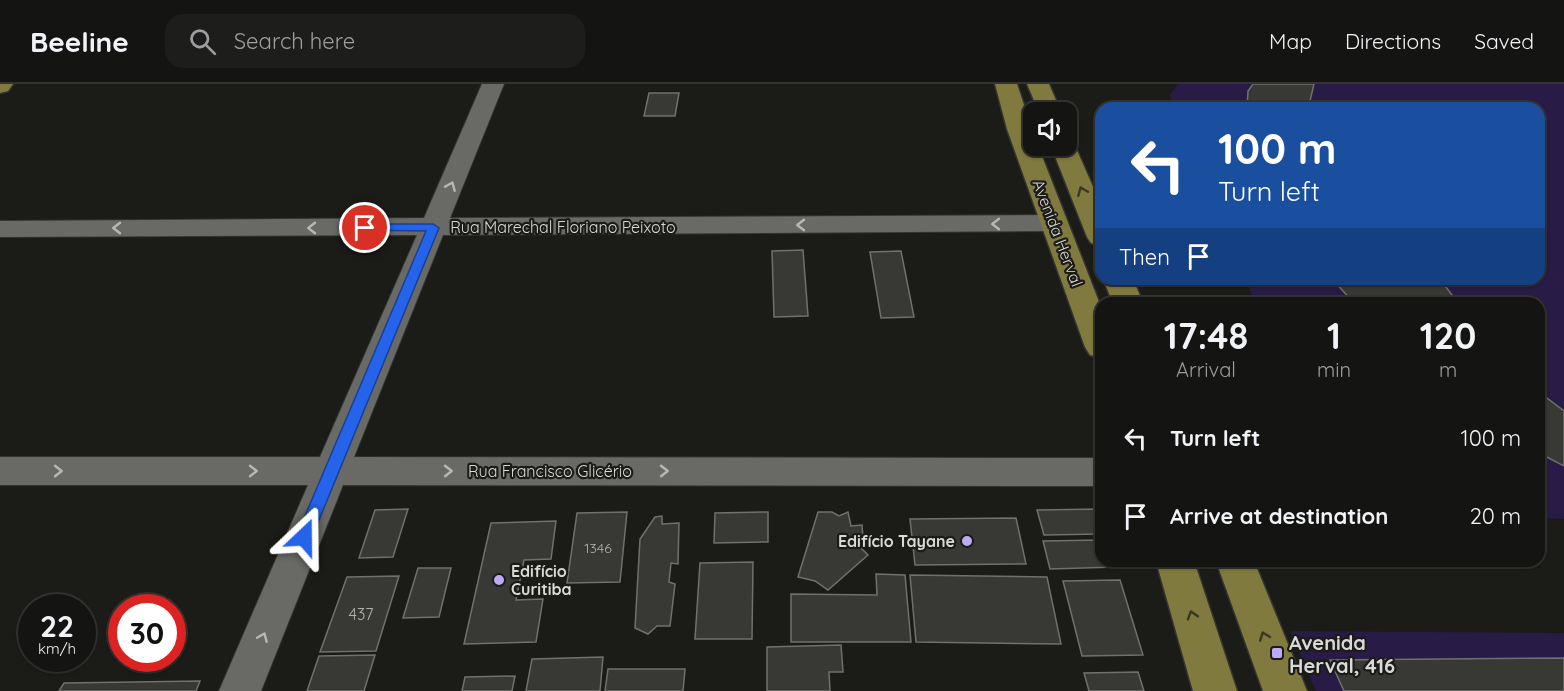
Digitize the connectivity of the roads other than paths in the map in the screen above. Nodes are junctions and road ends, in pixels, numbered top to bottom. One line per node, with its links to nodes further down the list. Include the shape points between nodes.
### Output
1 (493, 84): 8 (street, one-way to 1)
2 (1006, 84): 3 (main road, Avenida Herval)
3 (1028, 102)
4 (1044, 156): 6 (main road, Avenida Herval)
5 (1067, 156): 7 (main road, one-way to 5)
6 (1055, 223): 8 (street, Rua Marechal Floriano Peixoto, one-way to 8); 10 (main road, Avenida Herval)
7 (1095, 223)
8 (433, 228): 9 (street, Rua Marechal Floriano Peixoto, one-way to 9); 14 (street)
9 (0, 229)
10 (1069, 261): 11 (main road); 12 (main road, Avenida Herval)
11 (1095, 275)
12 (1095, 331)
13 (0, 471): 14 (street, Rua Francisco Glicério, one-way to 14)
14 (332, 471): 15 (street, Rua Francisco Glicério, one-way to 15); 18 (street, one-way to 14)
15 (1095, 472)
16 (1178, 567): 19 (main road, one-way to 16)
17 (1237, 567): 20 (main road, one-way to 17)
18 (240, 691)
19 (1215, 691)
20 (1285, 691)

